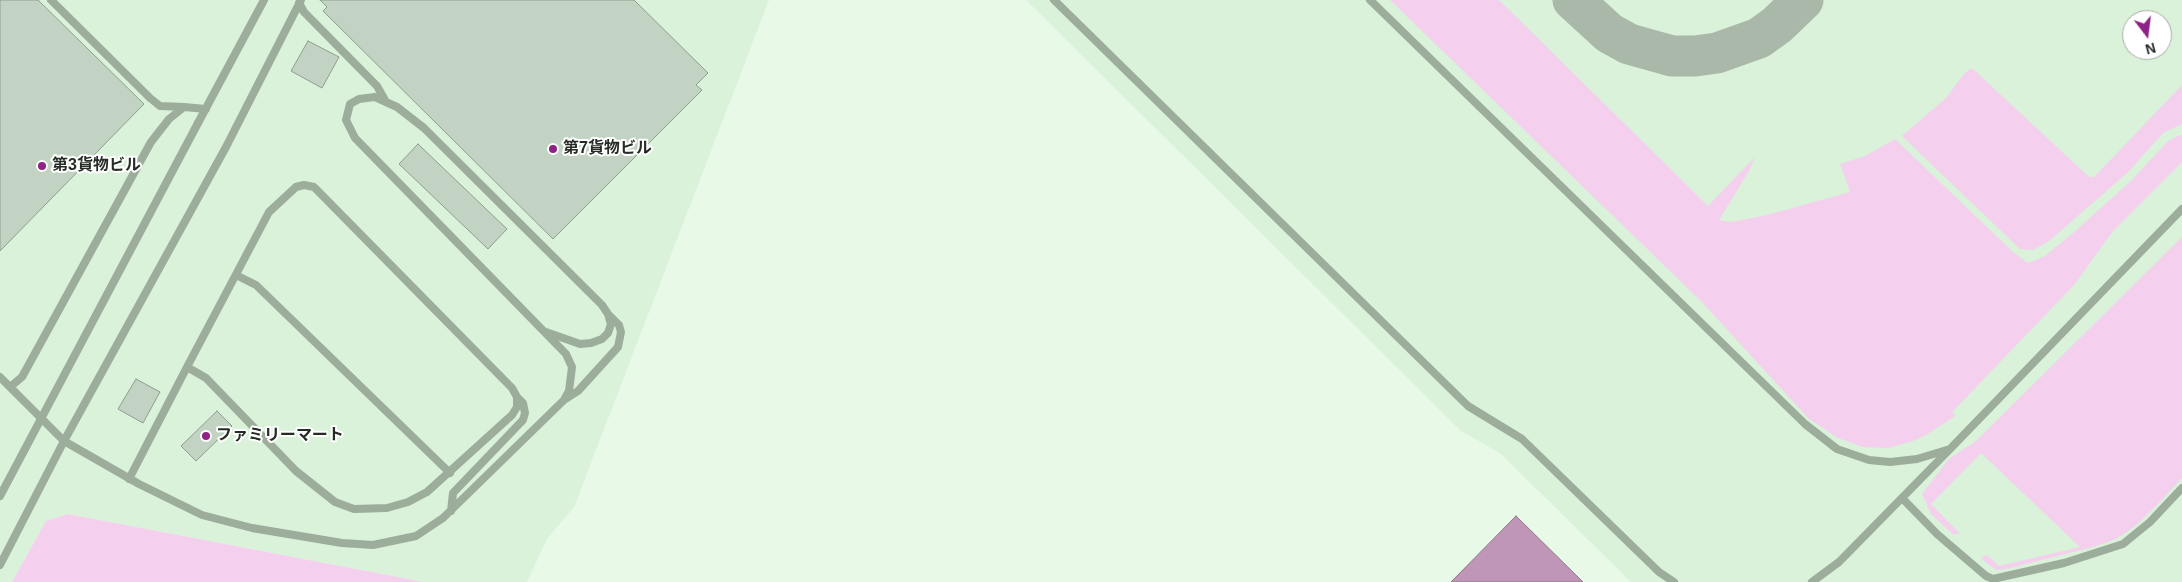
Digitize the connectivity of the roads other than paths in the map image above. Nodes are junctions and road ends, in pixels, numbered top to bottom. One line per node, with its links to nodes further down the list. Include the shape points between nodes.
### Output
1 (51, 0): 7 (lane, via 160,106)
2 (264, 0): 8 (lane)
3 (1054, 0): 27 (lane, via 1468,406 1522,439 1659,572)
4 (1370, 0): 19 (lane, via 1805,424 1837,449 1869,460 1890,462 1917,459)
5 (300, 2): 6 (lane, via 304,12 377,86); 18 (lane, via 226,147)
6 (386, 102): 11 (lane, via 424,128); 12 (lane, via 366,97 350,104 346,120 349,129)
7 (184, 107): 8 (lane); 15 (lane, via 169,119 151,142 22,377)
8 (206, 109): 23 (lane, bridge)
9 (2182, 209): 19 (lane)
10 (236, 275): 13 (lane); 16 (lane, via 269,212 296,187 314,187); 20 (lane, via 256,285)
11 (608, 314): 12 (lane, via 608,333 591,343 580,344); 17 (lane, via 619,325 618,347 578,391)
12 (546, 332): 17 (lane, via 566,354 572,367 569,391)
13 (187, 367): 20 (lane, via 206,378 296,471 335,502 354,508 387,508 427,492); 21 (lane)
14 (0, 376): 15 (lane)
15 (10, 387): 18 (lane)
16 (518, 397): 20 (lane, via 512,415); 25 (lane, via 523,403 523,420 452,493)
17 (564, 400): 25 (lane)
18 (64, 441): 21 (lane); 26 (lane)
19 (1950, 449): 24 (lane)
20 (450, 473)
21 (129, 479): 25 (lane, via 202,515 252,528 342,543 373,545 401,541 416,536)
22 (2182, 488): 24 (lane, via 2150,522 2123,544 2064,563 1993,579 1938,534)
23 (0, 496)
24 (1902, 498): 28 (lane, via 1839,562)
25 (451, 511)
26 (0, 565)
27 (1674, 582)
28 (1812, 582)

